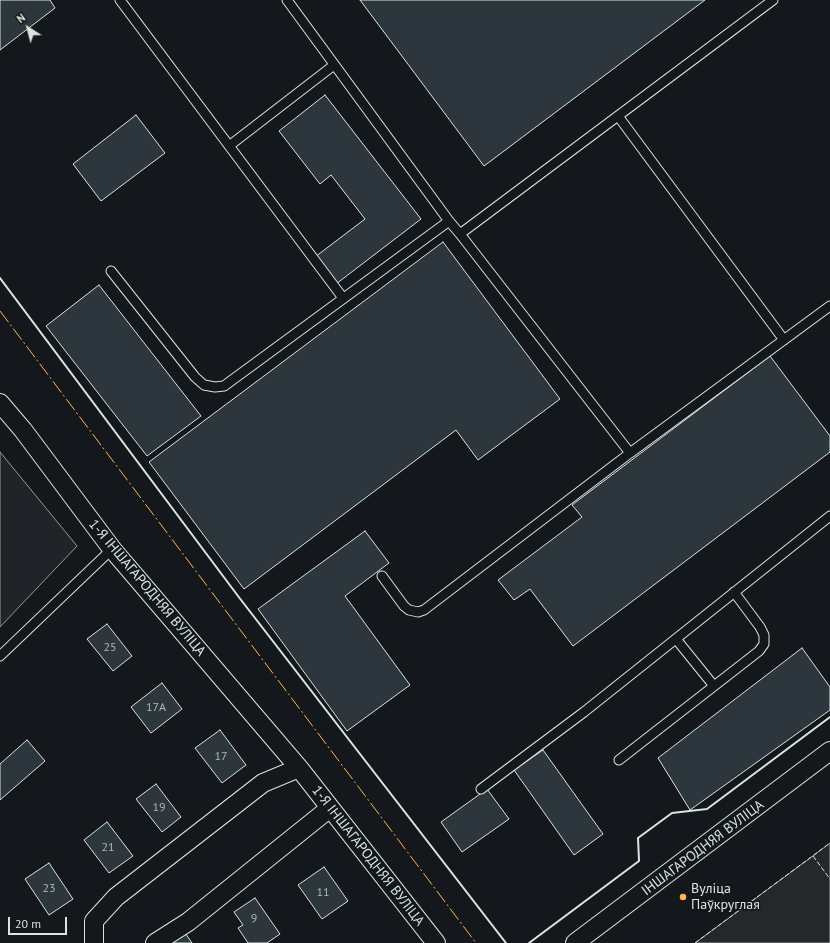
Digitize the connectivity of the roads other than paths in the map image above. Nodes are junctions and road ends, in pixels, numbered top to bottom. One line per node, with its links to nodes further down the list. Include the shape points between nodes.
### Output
1 (120, 0): 6 (lane)
2 (287, 0): 4 (lane)
3 (773, 0): 5 (lane)
4 (334, 65): 6 (lane); 7 (lane)
5 (618, 116): 8 (lane); 12 (lane)
6 (229, 146): 10 (lane)
7 (449, 221): 8 (lane); 10 (lane)
8 (460, 234): 14 (lane)
9 (111, 271): 10 (lane, via 194,377 204,385 215,387 224,386)
10 (343, 298)
11 (830, 306): 12 (lane)
12 (784, 340): 14 (lane)
13 (0, 403): 16 (street, 1-Я ІНШАГАРОДНЯЯ ВУЛІЦА)
14 (630, 453): 17 (lane, via 424,610 418,612 404,606)
15 (830, 516): 18 (lane)
16 (112, 549): 20 (lane); 24 (street, 1-Я ІНШАГАРОДНЯЯ ВУЛІЦА)
17 (382, 576)
18 (734, 592): 19 (lane); 21 (lane, via 760,627 764,635 764,644)
19 (676, 639): 21 (lane); 25 (lane)
20 (0, 656)
21 (714, 686): 23 (lane)
22 (830, 751): 27 (street, ІНШАГАРОДНЯЯ ВУЛІЦА)
23 (619, 760)
24 (299, 768): 26 (street, 1-Я ІНШАГАРОДНЯЯ ВУЛІЦА); 28 (street, via 263,783 116,896 94,921)
25 (481, 789)
26 (330, 808): 29 (street, via 188,922); 30 (street, 1-Я ІНШАГАРОДНЯЯ ВУЛІЦА)
27 (614, 915): 31 (street, ІНШАГАРОДНЯЯ ВУЛІЦА); 32 (street)
28 (94, 943)
29 (155, 943)
30 (436, 943)
31 (575, 943)
32 (599, 943)

